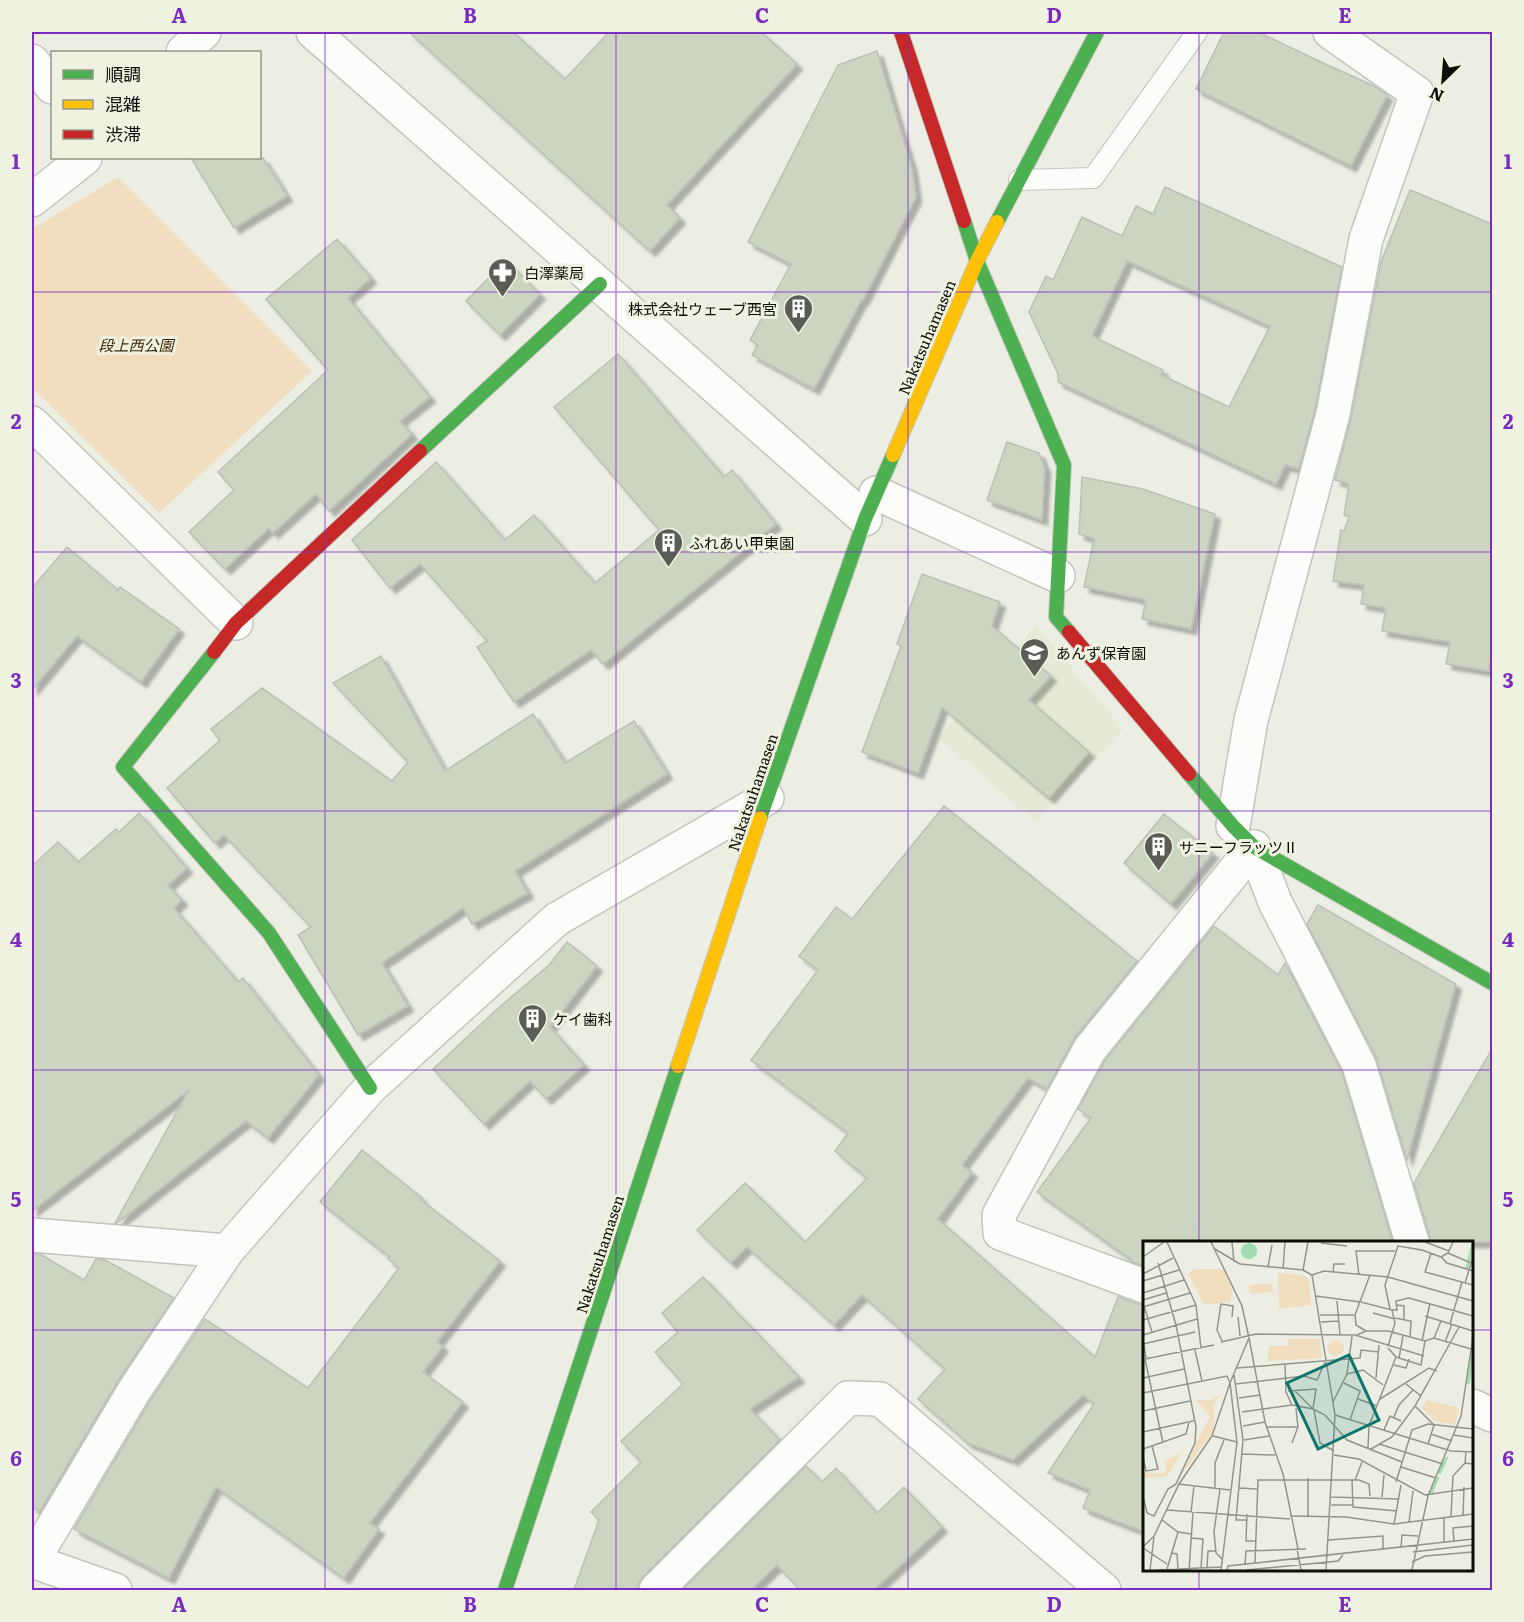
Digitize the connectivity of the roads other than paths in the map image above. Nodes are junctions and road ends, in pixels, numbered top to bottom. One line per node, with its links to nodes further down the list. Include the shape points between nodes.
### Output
1 (204, 32): 7 (street)
2 (313, 32): 14 (street)
3 (902, 32): 13 (street)
4 (1097, 32): 11 (street, Nakatsuhamasen)
5 (1197, 32): 11 (lane, via 1093,178)
6 (1330, 32): 20 (street, via 1417,93 1366,239 1333,414 1251,720)
7 (184, 51)
8 (32, 61): 9 (street)
9 (51, 86)
10 (84, 159): 12 (street)
11 (1019, 180): 13 (street, Nakatsuhamasen)
12 (32, 200)
13 (977, 261): 16 (street, Nakatsuhamasen); 17 (street, via 1064,465)
14 (600, 284): 16 (street); 18 (street)
15 (32, 423): 18 (street)
16 (870, 506): 17 (street); 19 (street, Nakatsuhamasen)
17 (1058, 576): 20 (street, via 1056,616)
18 (236, 623): 22 (street, via 123,767 269,933)
19 (767, 798): 22 (street, via 557,919); 31 (street, Nakatsuhamasen)
20 (1244, 837): 21 (street); 24 (street, via 1359,1065); 26 (street, via 1090,1049 999,1215 1000,1233)
21 (1492, 983)
22 (370, 1088): 25 (street)
23 (32, 1235): 25 (street)
24 (1412, 1241)
25 (227, 1251): 29 (street, via 134,1390)
26 (1143, 1286)
27 (1473, 1406): 28 (street)
28 (1492, 1415)
29 (32, 1562): 30 (street)
30 (114, 1590)
31 (506, 1590)
32 (656, 1590): 33 (street, via 848,1398 880,1399)
33 (1104, 1590)

